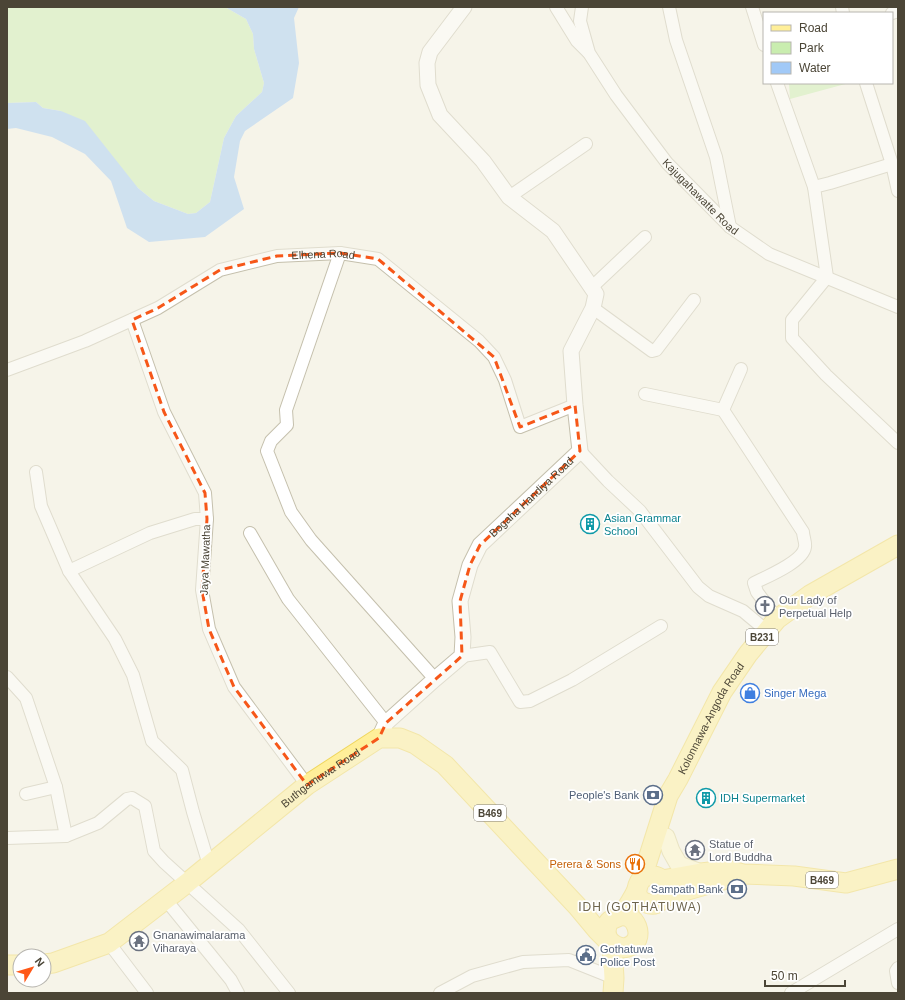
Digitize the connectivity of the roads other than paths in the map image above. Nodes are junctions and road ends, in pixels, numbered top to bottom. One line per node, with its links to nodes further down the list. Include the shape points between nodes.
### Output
1 (464, 7): 14 (street, via 430,52 427,63 428,85 440,115 483,161)
2 (556, 7): 7 (street, via 577,41)
3 (582, 7): 7 (street, Kajugahawatte Road, via 580,21)
4 (669, 7): 15 (street, via 676,40 716,157)
5 (752, 7): 6 (street)
6 (763, 42)
7 (589, 53): 15 (street, Kajugahawatte Road, via 616,96 668,163)
8 (777, 84): 12 (street)
9 (866, 84): 11 (street)
10 (586, 144): 14 (street)
11 (892, 164): 12 (street); 13 (street)
12 (814, 187): 18 (street)
13 (898, 191)
14 (509, 197): 19 (street, via 553,231)
15 (730, 227): 18 (street, Kajugahawatte Road, via 769,254)
16 (644, 237): 19 (street)
17 (340, 253): 23 (street, Elhena Road, via 278,256 220,270 158,308); 27 (street, Elhena Road, via 378,259 478,341 494,357 500,368 520,428); 40 (street, via 286,410 287,425 271,441 267,451 291,512 311,540)
18 (827, 277): 21 (street, Kajugahawatte Road); 29 (street, via 792,320 792,338 826,375)
19 (592, 287): 22 (street, Bogaha Handiya Road, via 596,294)
20 (694, 300): 22 (street, via 656,350 652,351)
21 (898, 307)
22 (593, 308): 27 (street, Bogaha Handiya Road, via 571,351)
23 (132, 320): 25 (street, Elhena Road, via 85,341); 32 (street, Jaya Mawatha, via 164,412 205,493)
24 (740, 369): 28 (street)
25 (7, 370)
26 (645, 394): 28 (street)
27 (575, 405): 30 (street, Bogaha Handiya Road)
28 (723, 410): 36 (street, via 803,532 806,547 802,554 782,570 754,583)
29 (898, 443)
30 (580, 451): 36 (street, via 640,511 698,587 709,596); 38 (street, Bogaha Handiya Road, via 480,545 470,565 460,601)
31 (36, 472): 35 (street, via 40,506)
32 (207, 519): 35 (street, via 195,519 150,533); 43 (street, Jaya Mawatha, via 202,590 209,629 234,687)
33 (250, 533): 41 (street, via 288,599)
34 (898, 545): 36 (main road, Kolonnawa-Angoda Road / B231, via 810,595)
35 (69, 571): 49 (street, via 115,639 133,675 152,741 182,770)
36 (772, 625): 42 (main road, Kolonnawa-Angoda Road / B231, via 722,692)
37 (661, 626): 38 (street, via 572,680 530,701 520,702 490,652)
38 (462, 656): 40 (street)
39 (7, 677): 44 (street, via 26,698)
40 (435, 679): 41 (street)
41 (383, 731): 43 (main road, Buthgamuwa Road); 56 (main road, B469, via 415,744 445,765)
42 (678, 779): 47 (main road, Kolonnawa-Angoda Road / B231, via 677,794); 54 (main road, Kolonnawa-Angoda Road / B231, via 668,796)
43 (307, 785): 49 (main road, Buthgamuwa Road)
44 (56, 787): 45 (street); 46 (street)
45 (26, 794)
46 (66, 836): 48 (street); 53 (street, via 98,823 127,799 132,798 145,806 154,851)
47 (666, 837): 51 (main road, via 679,866); 54 (main road, Kolonnawa-Angoda Road / B231)
48 (7, 838)
49 (209, 865): 53 (main road, Buthgamuwa Road)
50 (898, 869): 52 (main road, B469, via 846,883 794,876)
51 (701, 873): 52 (main road, B469, via 727,870); 54 (main road, B469)
52 (743, 874): 54 (main road, B469)
53 (187, 883): 55 (main road, Buthgamuwa Road); 68 (street, via 239,930)
54 (652, 888): 57 (main road, B231); 59 (main road, B231)
55 (166, 900): 60 (main road, Buthgamuwa Road); 67 (street, via 231,980)
56 (577, 906): 57 (main road); 61 (main road, B469)
57 (617, 916): 59 (main road, via 629,917 635,923); 61 (main road, via 607,924 606,933)
58 (898, 929): 70 (street)
59 (636, 937): 61 (main road, via 626,947 619,948); 65 (main road, B231)
60 (109, 943): 62 (main road, Buthgamuwa Road); 66 (street)
61 (610, 943): 65 (main road)
62 (52, 963)
63 (898, 968): 64 (street)
64 (898, 983)
65 (614, 985): 69 (street, via 569,960 523,962 472,976)
66 (147, 993)
67 (238, 993)
68 (289, 993)
69 (440, 993)
70 (790, 993)

